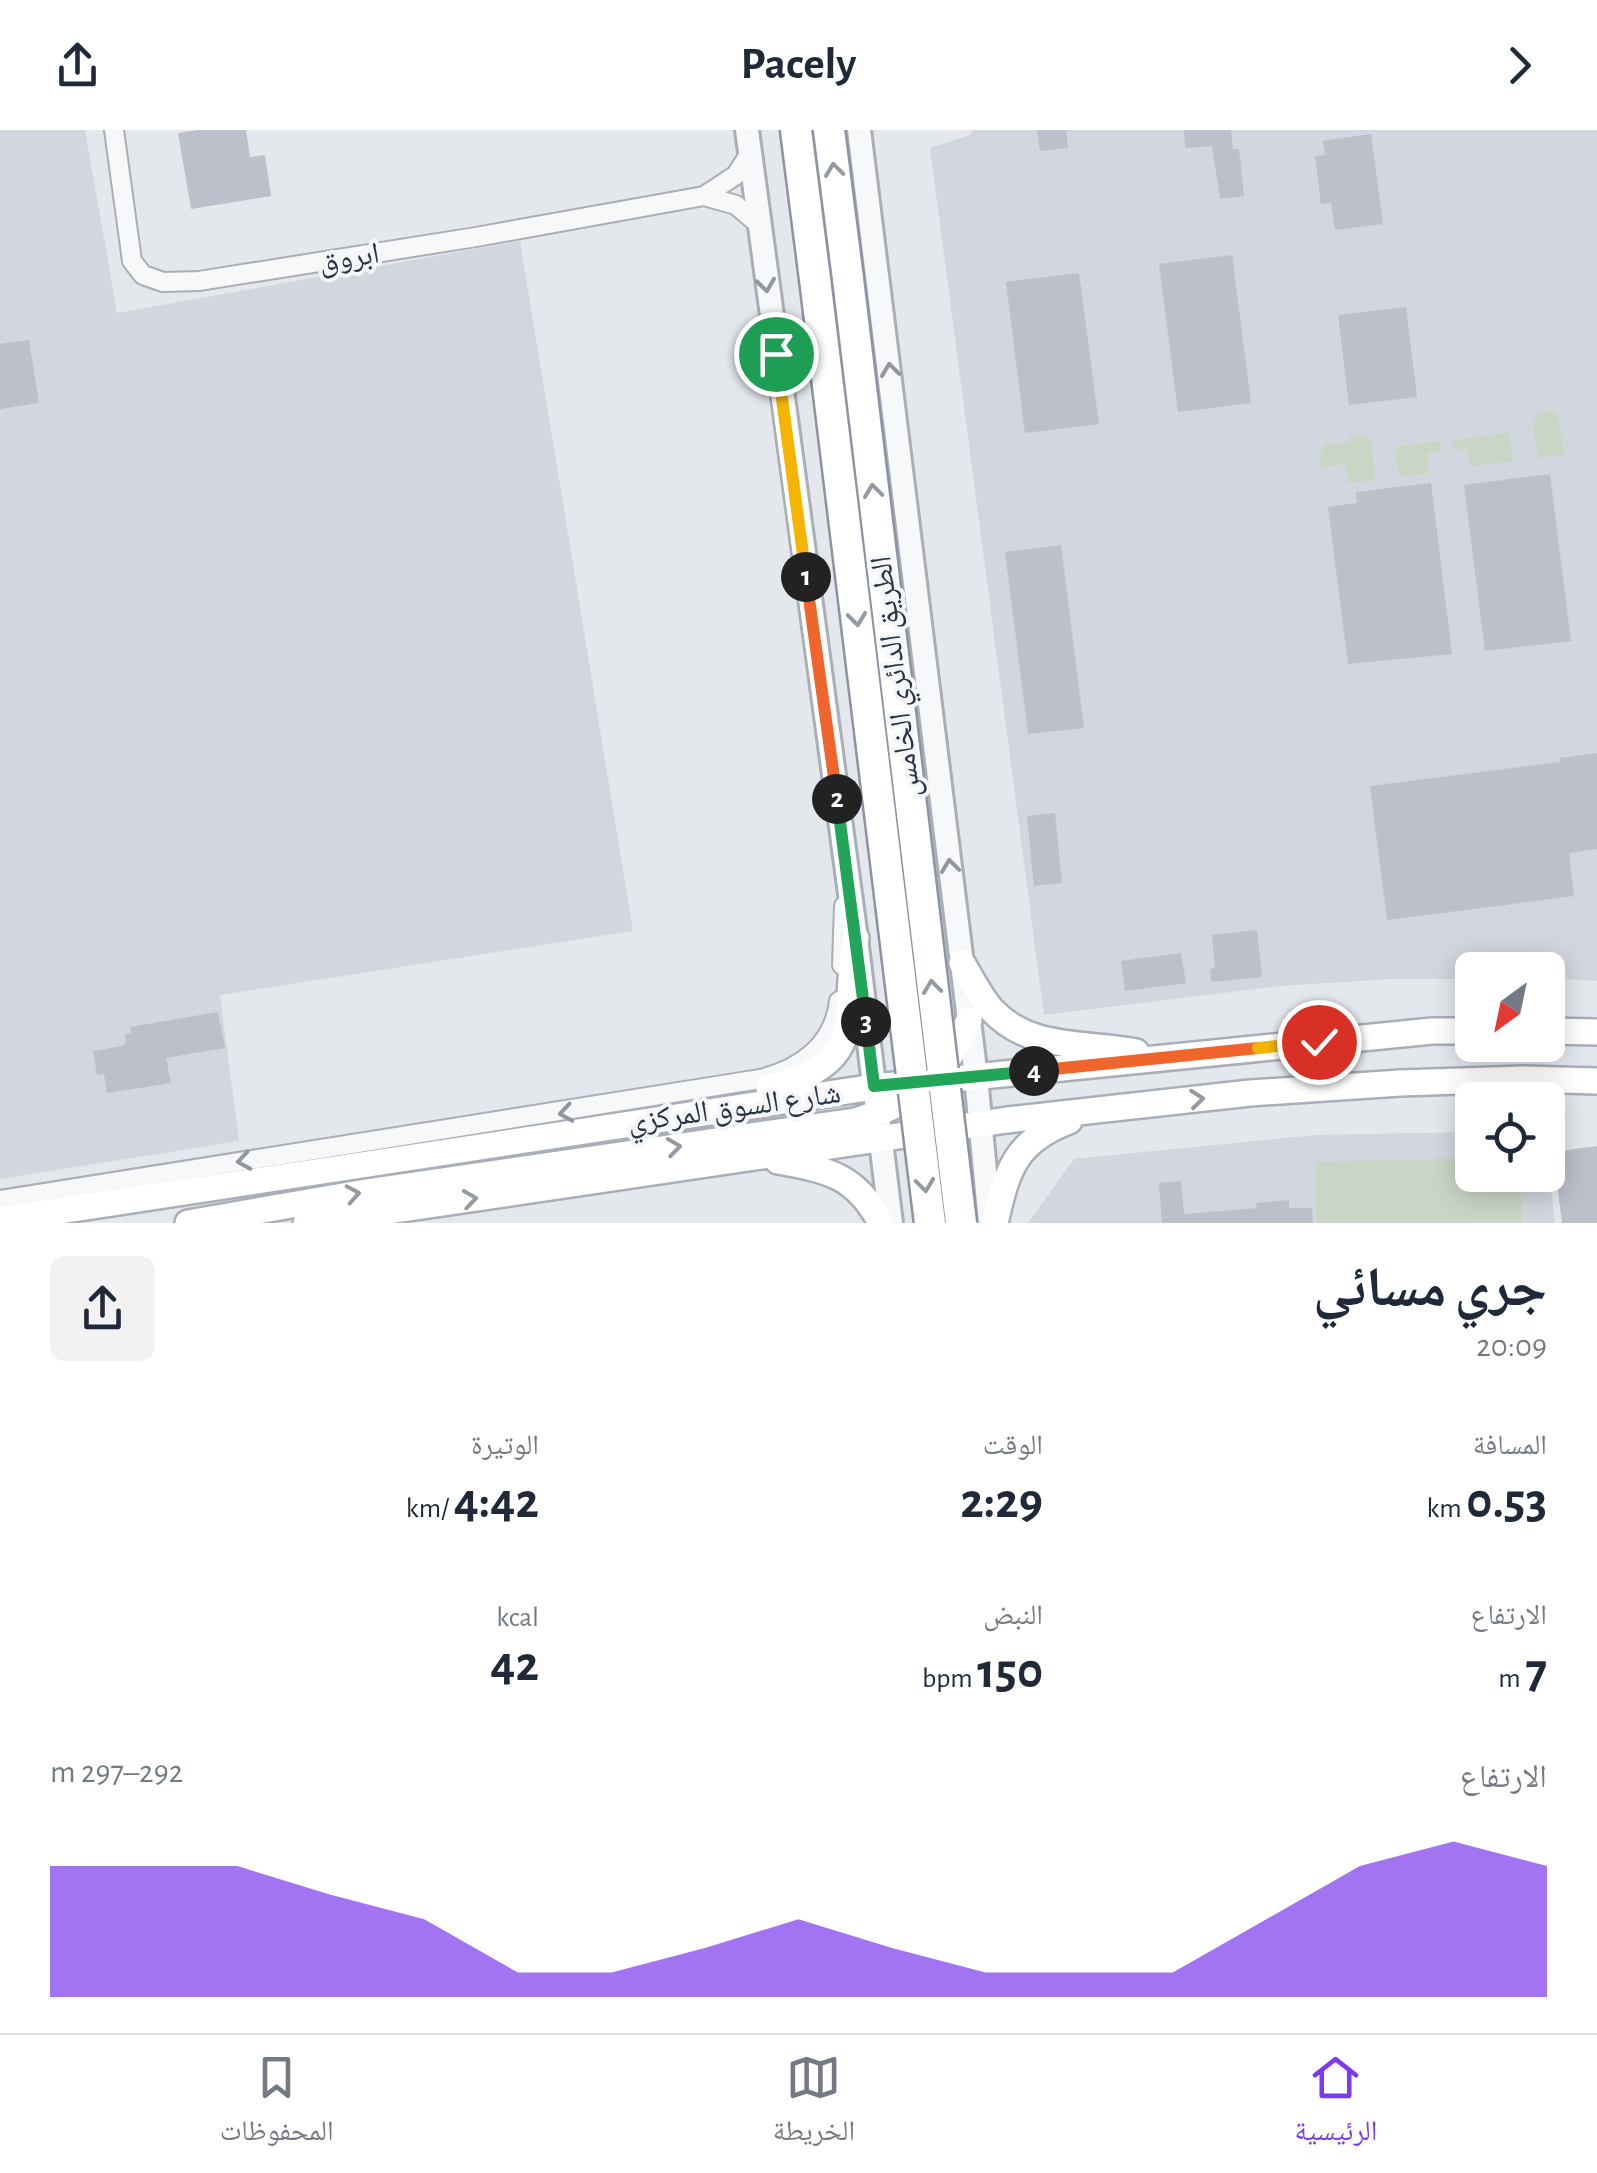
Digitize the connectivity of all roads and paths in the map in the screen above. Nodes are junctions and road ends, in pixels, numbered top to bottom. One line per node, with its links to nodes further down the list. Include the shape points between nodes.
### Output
1 (114, 130): 6 (street, ابروق, via 132,261 143,275 163,282 222,278)
2 (796, 130): 33 (highway, الطريق الدائري الخامس, one-way to 33, bridge)
3 (830, 130): 34 (highway, الطريق الدائري الخامس, one-way to 3, bridge)
4 (859, 130): 10 (street, الطريق الدائري الخامس, one-way to 4)
5 (749, 142): 6 (street, ابروق, via 736,174); 7 (street)
6 (704, 196): 7 (street, via 736,205)
7 (758, 224): 8 (street, one-way to 8)
8 (846, 871): 9 (street); 25 (street, شارع السوق المركزي, one-way to 25, via 834,1024 812,1055 774,1076)
9 (856, 938): 19 (street); 21 (main road, via 848,1027 823,1066 793,1082)
10 (962, 963): 11 (street, الطريق الدائري الخامس); 15 (main road, via 989,1006 1023,1034)
11 (969, 1020): 16 (street, الطريق الدائري الخامس); 17 (main road)
12 (1455, 1031): 15 (main road, شارع السوق المركزي)
13 (1565, 1031): 14 (main road)
14 (1597, 1032)
15 (1166, 1058): 16 (main road, شارع السوق المركزي)
16 (976, 1077): 17 (main road, شارع السوق المركزي); 22 (street, الطريق الدائري الخامس)
17 (932, 1081): 19 (main road, شارع السوق المركزي); 23 (main road)
18 (1597, 1081): 20 (main road, شارع السوق المركزي, one-way to 18, via 1400,1083)
19 (874, 1086): 21 (main road, شارع السوق المركزي); 23 (street)
20 (1100, 1110): 22 (main road, شارع السوق المركزي); 35 (main road, via 1027,1144 1005,1181)
21 (688, 1114): 26 (main road, شارع السوق المركزي)
22 (980, 1123): 23 (main road, شارع السوق المركزي); 35 (street, الطريق الدائري الخامس)
23 (879, 1126): 24 (main road, شارع السوق المركزي); 29 (main road, one-way to 23, via 856,1121); 32 (street)
24 (764, 1158): 30 (main road, شارع السوق المركزي, one-way to 24); 31 (main road, via 840,1177 858,1188)
25 (0, 1200)
26 (117, 1203): 27 (main road, شارع السوق المركزي); 28 (main road)
27 (0, 1220)
28 (80, 1223)
29 (188, 1223)
30 (306, 1223)
31 (881, 1223)
32 (891, 1223)
33 (930, 1223)
34 (961, 1223)
35 (992, 1223)

